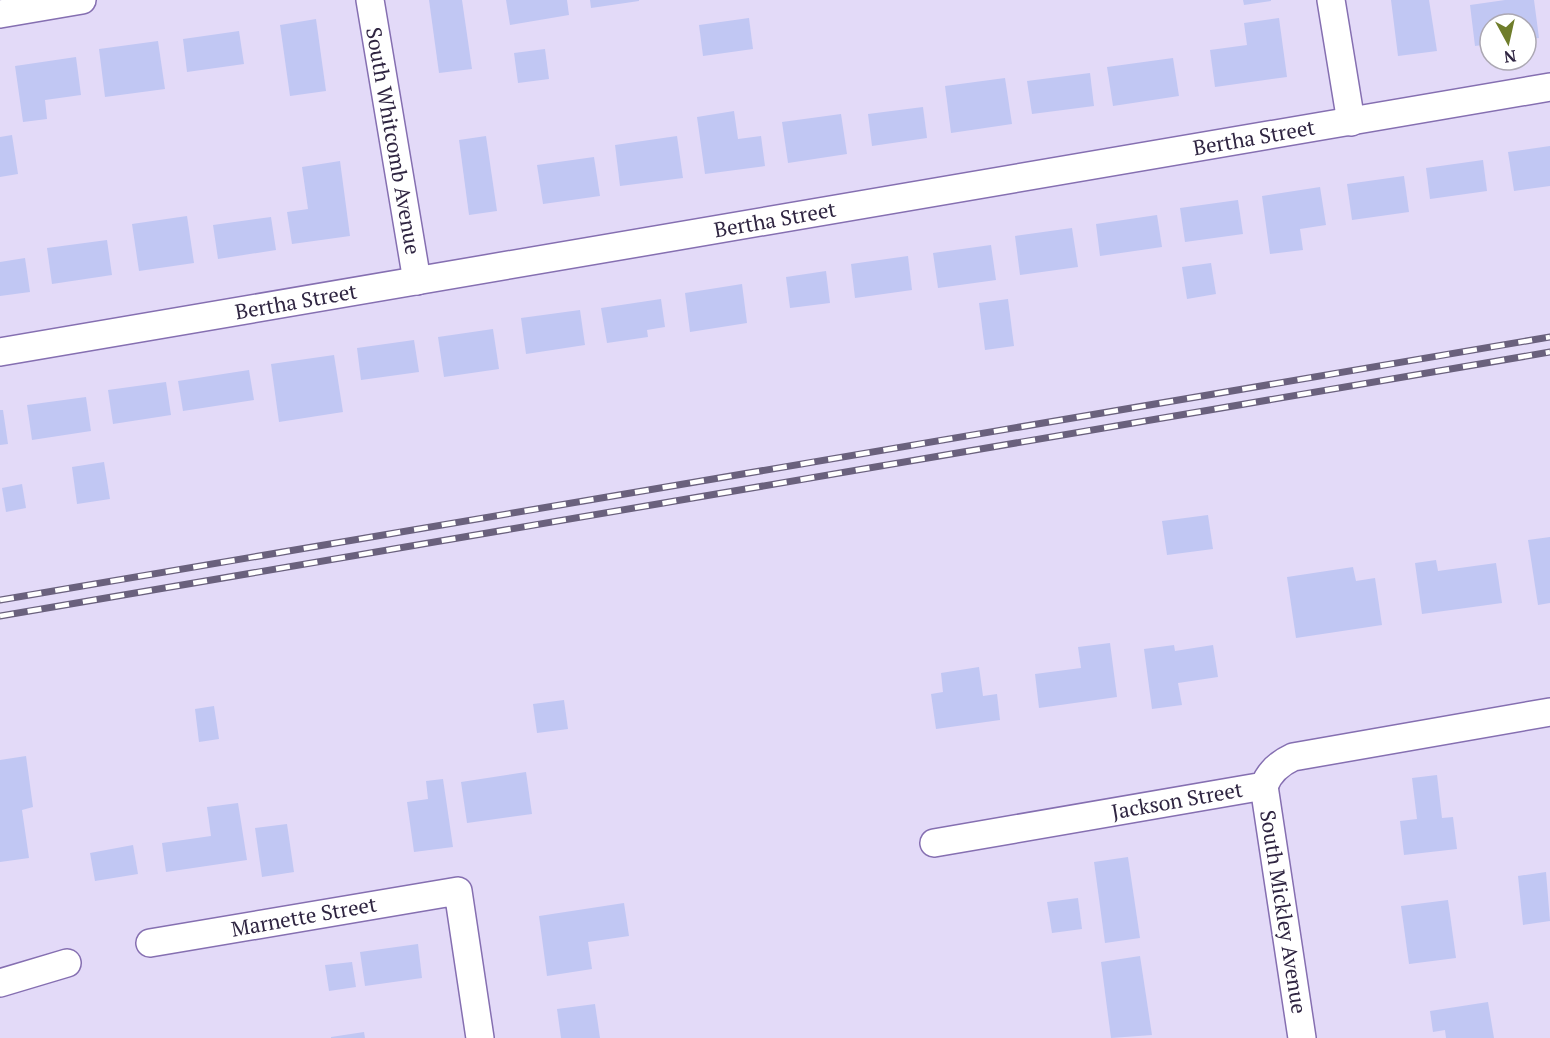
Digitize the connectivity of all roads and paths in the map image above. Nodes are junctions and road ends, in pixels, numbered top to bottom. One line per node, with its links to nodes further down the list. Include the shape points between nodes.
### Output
1 (82, 0): 4 (street)
2 (370, 0): 7 (street, South Whitcomb Avenue)
3 (1331, 0): 6 (street)
4 (0, 14)
5 (1550, 87): 6 (street, Bertha Street)
6 (1351, 122): 7 (street, Bertha Street)
7 (417, 281): 8 (street, Bertha Street)
8 (0, 352)
9 (1550, 712): 10 (street, Jackson Street, via 1293,757 1278,767)
10 (1264, 786): 11 (street, Jackson Street); 16 (street, South Mickley Avenue)
11 (933, 843)
12 (150, 943): 15 (street, Marnette Street, via 458,891)
13 (67, 963): 14 (street)
14 (0, 982)
15 (480, 1038)
16 (1302, 1038)

